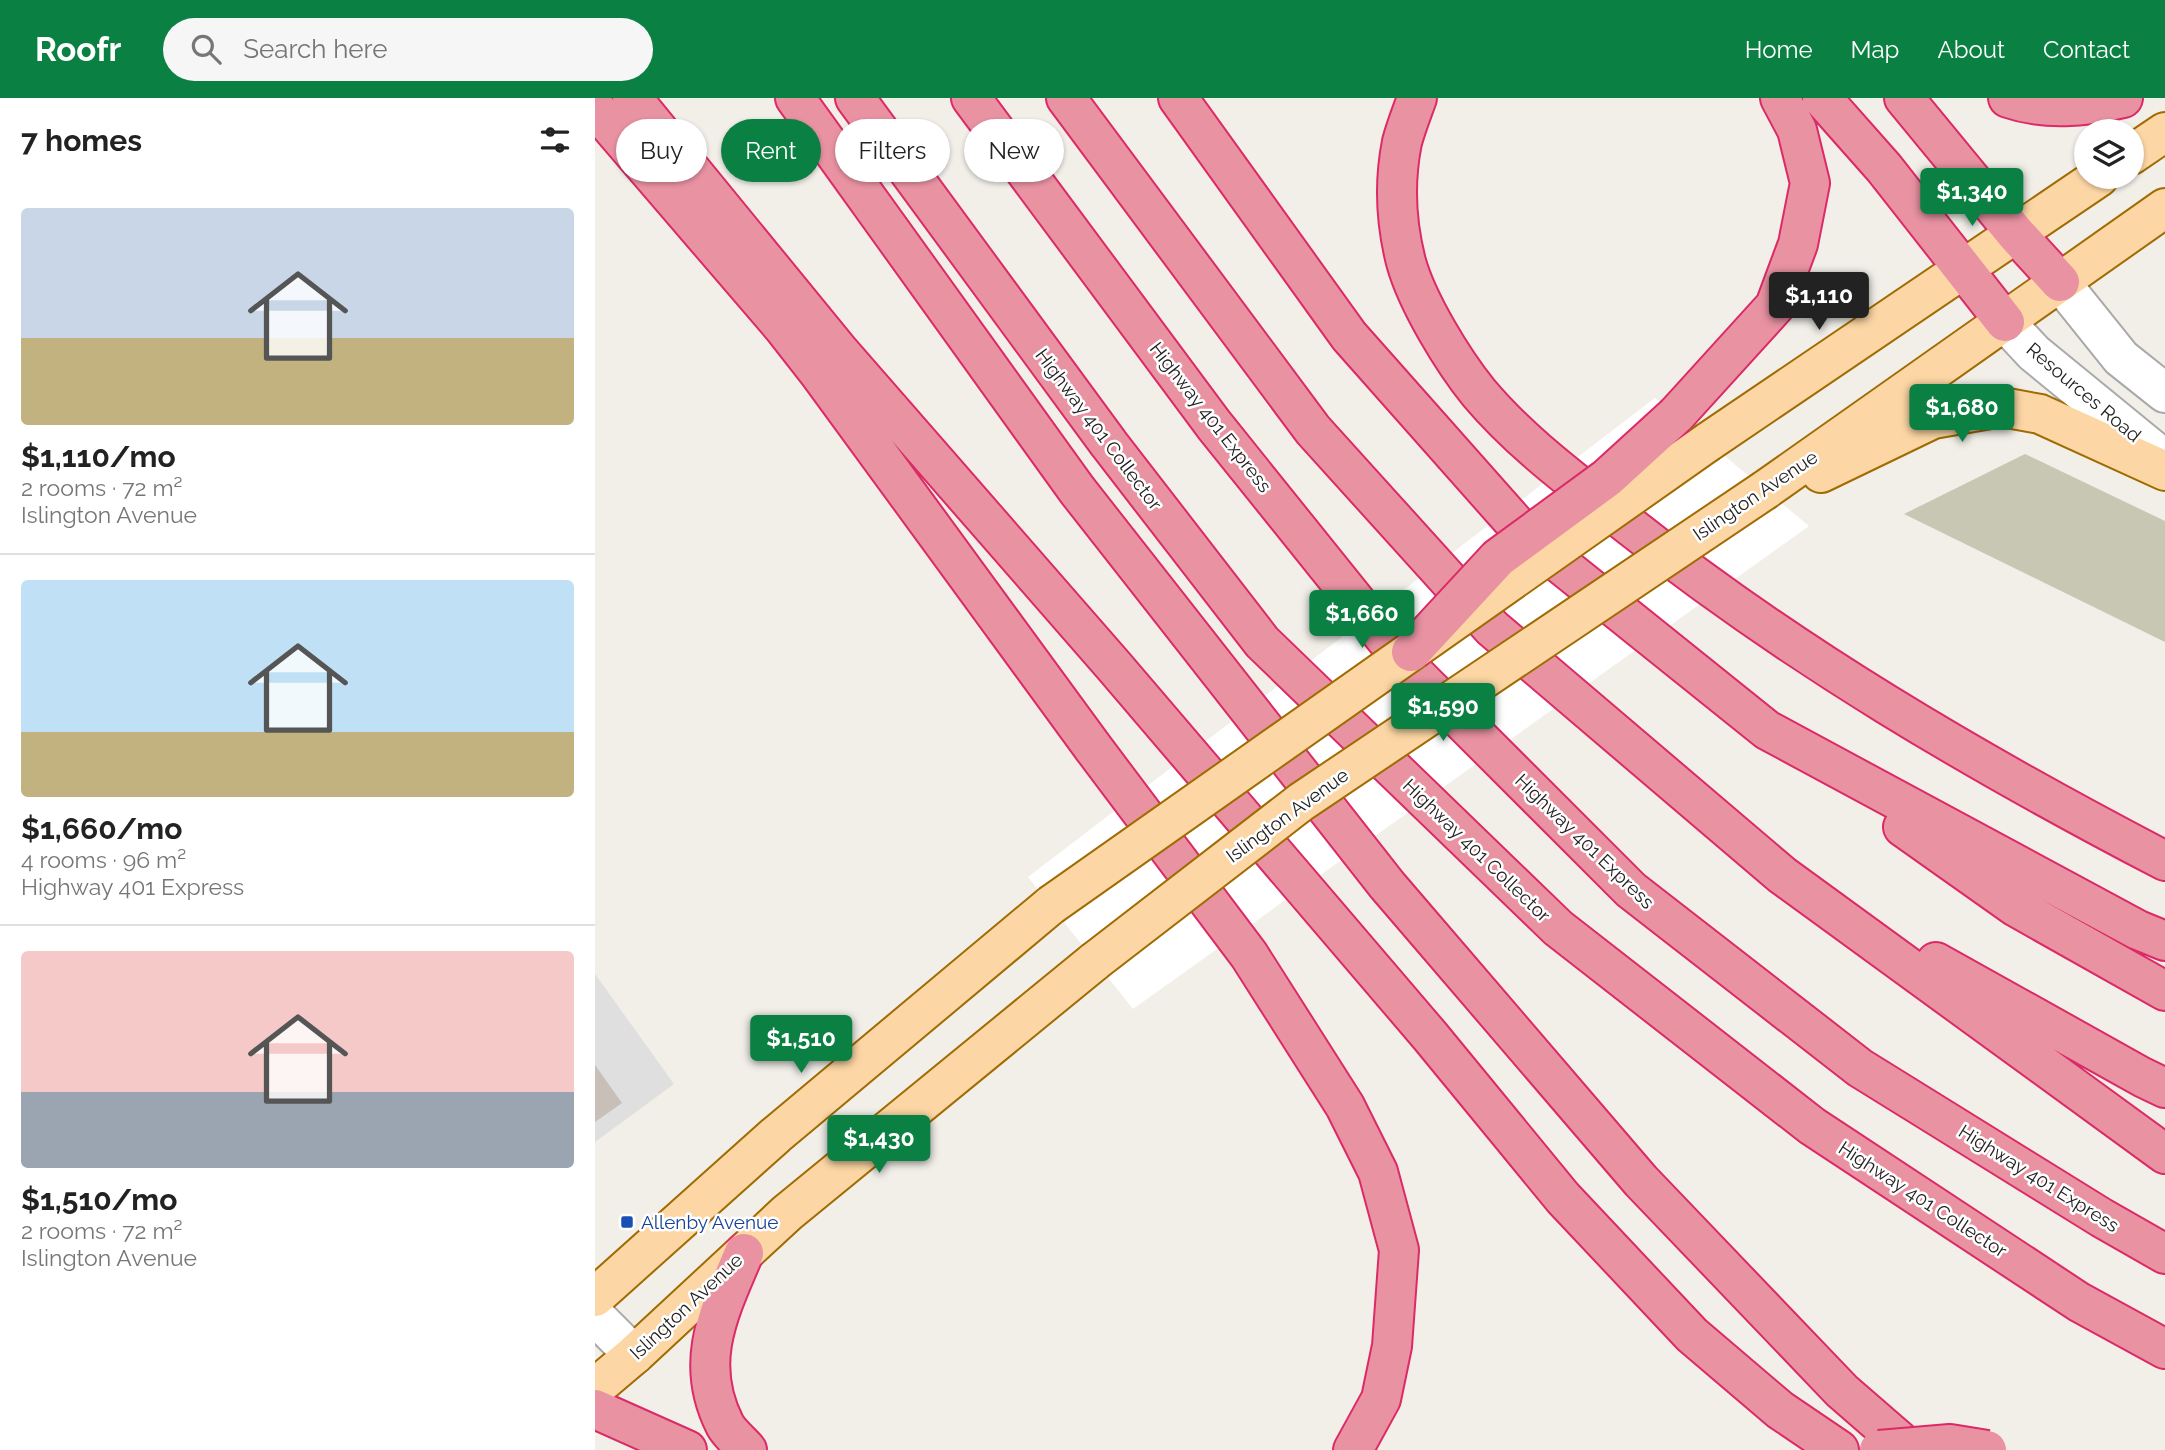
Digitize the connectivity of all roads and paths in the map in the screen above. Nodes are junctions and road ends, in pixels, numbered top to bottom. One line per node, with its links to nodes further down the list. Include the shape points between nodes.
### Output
1 (631, 98): 22 (highway); 46 (highway, via 839,351 1412,1014 1563,1198 1692,1335 1780,1410)
2 (795, 98): 48 (highway, via 1077,490 1387,885 1641,1181 1842,1391)
3 (855, 98): 39 (highway, Highway 401 Collector, via 1109,444 1262,642 1558,928 1812,1126 2080,1301)
4 (971, 98): 36 (highway, Highway 401 Express, via 1215,425 1410,669 1631,890 1860,1068)
5 (1066, 98): 30 (highway, via 1313,430 1492,628)
6 (1178, 98): 28 (highway, via 1349,336 1528,538)
7 (1417, 98): 29 (highway, via 1402,141 1395,201 1407,264 1436,329 1478,392 1532,448 1662,552 1810,658 1986,763)
8 (1780, 98): 27 (highway, bridge, via 1797,130 1810,183 1798,244 1775,306 1676,415 1607,478 1498,558)
9 (1822, 98): 19 (highway, via 1884,168)
10 (1904, 98): 18 (highway)
11 (2008, 98): 12 (highway, via 2073,107)
12 (2123, 98)
13 (595, 108): 22 (highway)
14 (2165, 132): 15 (main road)
15 (2144, 146)
16 (2081, 189): 18 (main road)
17 (2165, 208): 20 (main road, Islington Avenue)
18 (2015, 234): 19 (main road); 20 (highway)
19 (1963, 270): 21 (highway); 27 (main road, bridge, via 1708,442)
20 (2060, 282): 21 (main road, Islington Avenue); 23 (street, via 2121,358)
21 (2005, 322): 24 (street, Resources Road, via 2034,353); 26 (main road, Islington Avenue)
22 (783, 327): 45 (highway, via 1249,955 1345,1106 1378,1172 1399,1250 1392,1346 1381,1399)
23 (2165, 393)
24 (2165, 460)
25 (2165, 471): 26 (main road, via 2040,414 2003,407 1933,419 1821,473)
26 (1765, 490): 35 (main road, Islington Avenue, bridge, via 1301,802 1095,961)
27 (1411, 652): 37 (main road, bridge, via 1051,905 776,1135)
28 (1767, 730): 31 (highway); 32 (highway, via 2016,907)
29 (2165, 861)
30 (1782, 875): 33 (highway); 34 (highway)
31 (2165, 941)
32 (2165, 991)
33 (2165, 1088)
34 (2165, 1154)
35 (744, 1253): 40 (main road, Islington Avenue); 44 (highway, via 720,1309 709,1366 726,1427)
36 (2165, 1254)
37 (595, 1297)
38 (595, 1316): 40 (street)
39 (2165, 1349)
40 (634, 1355): 41 (main road, Islington Avenue)
41 (595, 1388)
42 (595, 1409): 43 (highway)
43 (687, 1450)
44 (747, 1450)
45 (1353, 1450)
46 (1839, 1450)
47 (1879, 1450): 49 (highway, bridge, via 1950,1444)
48 (1910, 1450)
49 (1987, 1450)

